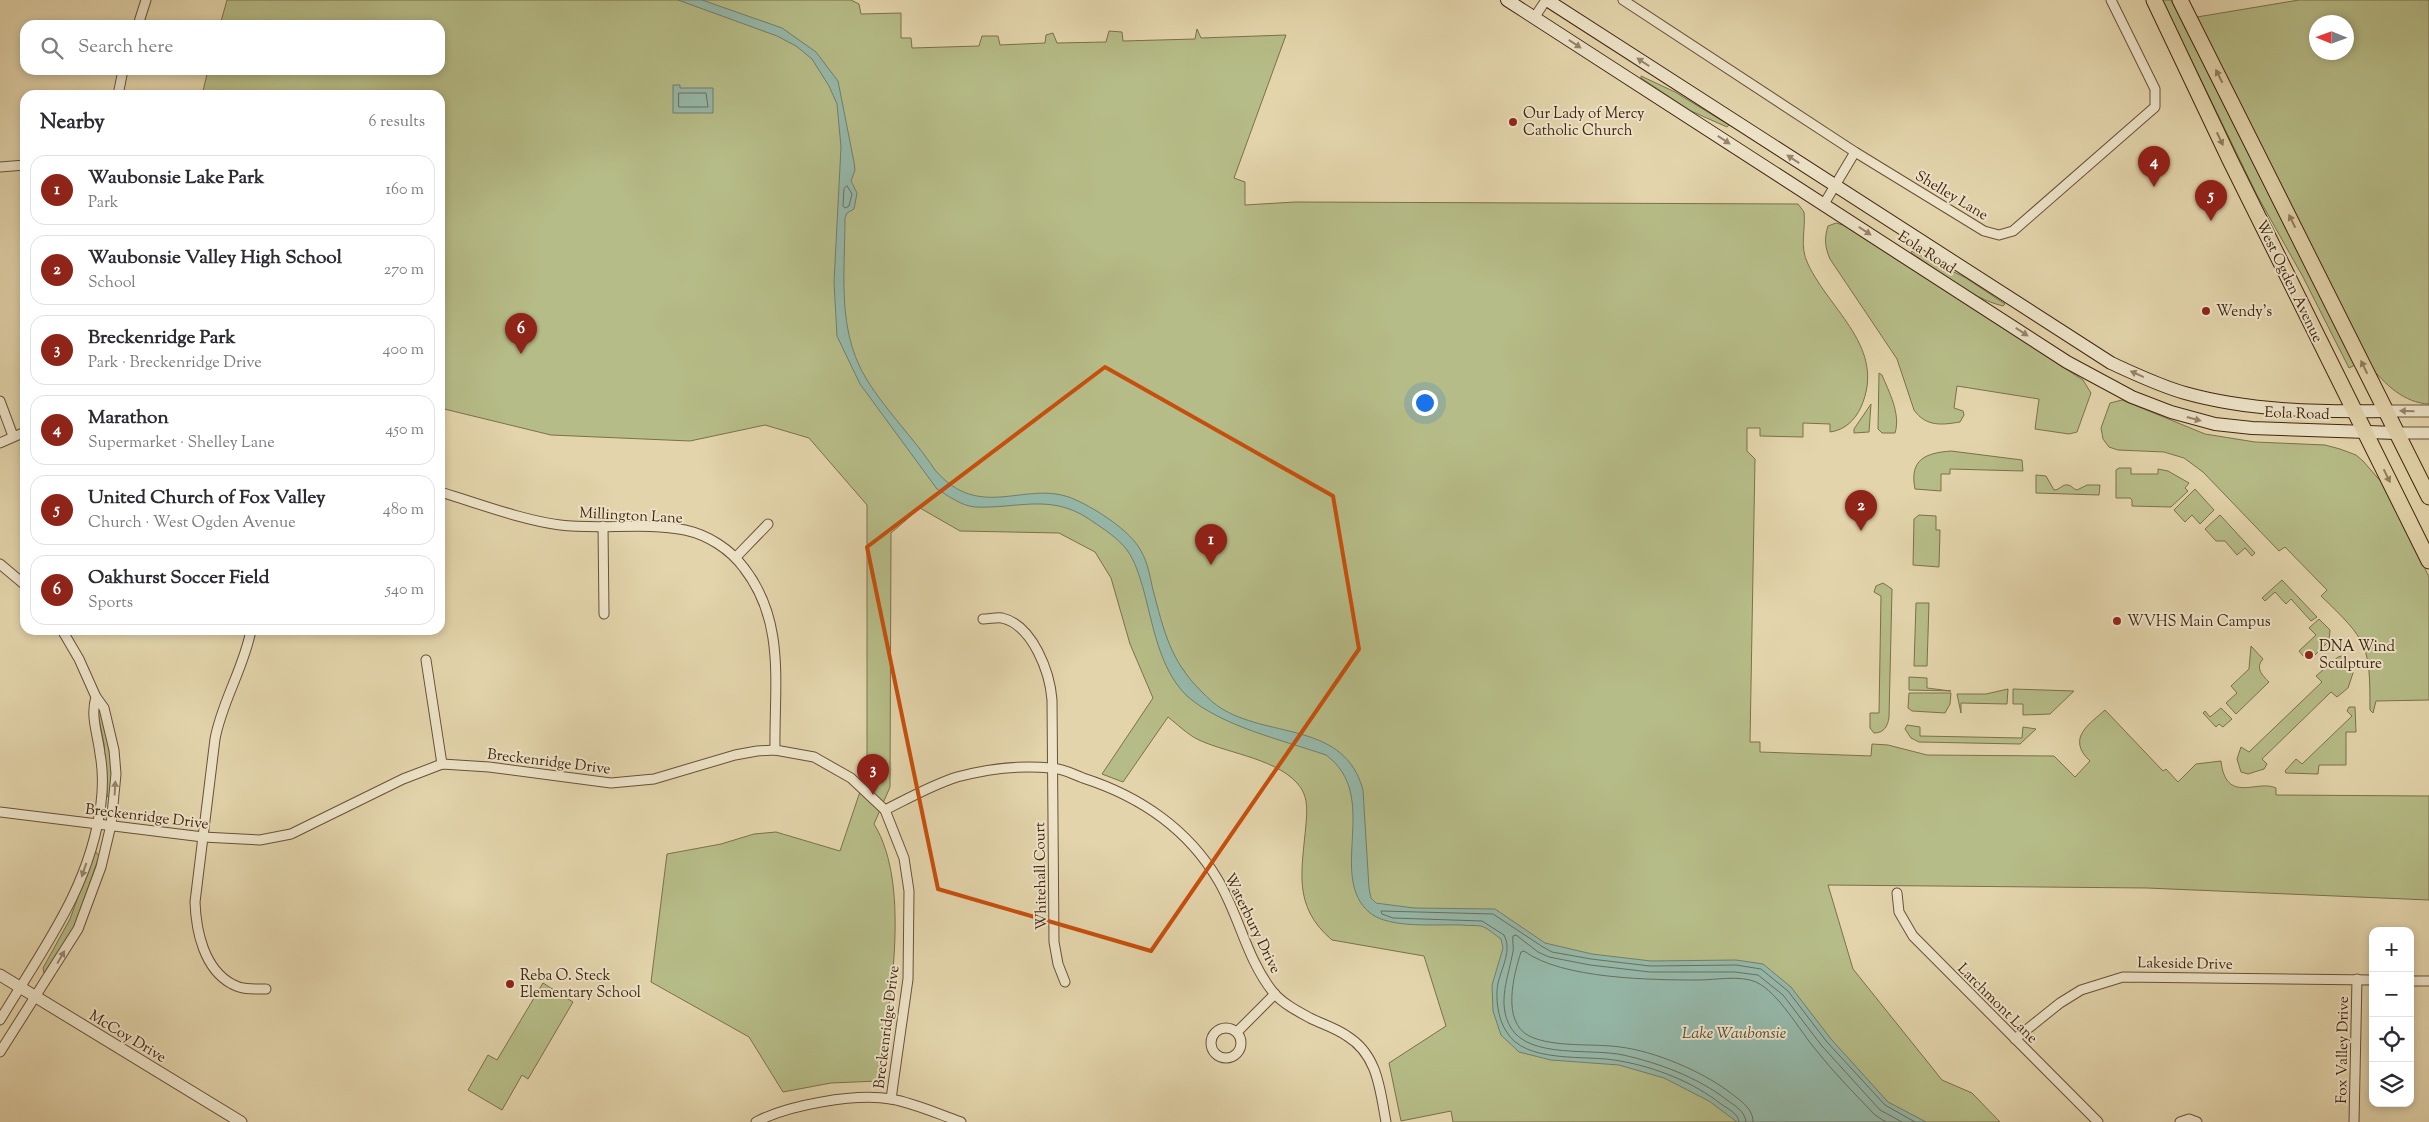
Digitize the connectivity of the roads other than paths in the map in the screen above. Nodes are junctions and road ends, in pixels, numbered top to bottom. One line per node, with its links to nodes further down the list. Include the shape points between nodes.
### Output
1 (146, 0): 9 (street)
2 (1507, 0): 8 (main road, Eola Road)
3 (1546, 0): 8 (street); 15 (main road, Eola Road, one-way to 3)
4 (1623, 0): 12 (street, Shelley Lane)
5 (2112, 0): 12 (street, Shelley Lane, via 2155,89 2155,107 2013,231 1999,236 1984,231)
6 (2154, 0): 18 (main road, West Ogden Avenue, one-way to 18)
7 (2180, 0): 19 (main road, West Ogden Avenue, one-way to 7)
8 (1534, 18): 16 (main road, Eola Road, one-way to 16)
9 (140, 20)
10 (122, 75): 11 (street)
11 (119, 90)
12 (1855, 152): 15 (street)
13 (20, 165): 14 (street)
14 (0, 167)
15 (1834, 186): 16 (street); 18 (main road, Eola Road, one-way to 15, via 2260,407 2192,395 2145,378 2092,352)
16 (1824, 204): 21 (main road, Eola Road, one-way to 21, via 2079,369 2132,397 2185,416 2223,425)
17 (0, 401): 25 (street)
18 (2355, 411): 19 (main road, Eola Road); 21 (main road, West Ogden Avenue)
19 (2386, 411): 20 (street, one-way to 19); 22 (main road, West Ogden Avenue)
20 (2429, 411)
21 (2366, 432): 22 (main road, Eola Road); 32 (main road, West Ogden Avenue, one-way to 32)
22 (2397, 433): 23 (street); 28 (main road, West Ogden Avenue)
23 (2429, 433)
24 (20, 434): 25 (street)
25 (13, 436): 26 (street)
26 (0, 443)
27 (445, 493): 30 (street, Millington Lane, via 544,522)
28 (2429, 498)
29 (768, 524): 31 (street)
30 (603, 526): 31 (street, Millington Lane, via 686,530 711,540); 35 (street)
31 (736, 557): 41 (street, Millington Lane, via 762,594 772,625)
32 (2429, 561)
33 (0, 564): 34 (street)
34 (20, 581)
35 (604, 614)
36 (983, 619): 43 (street, Whitehall Court, via 1002,618 1014,623 1044,662 1052,700)
37 (65, 635): 40 (street)
38 (250, 635): 48 (street, via 218,722)
39 (426, 660): 42 (street)
40 (96, 697): 46 (street, via 92,708 102,774); 47 (street, one-way to 40, via 115,791 114,756 104,708)
41 (775, 750): 42 (street, Breckenridge Drive, via 735,755 654,779 629,782 591,781); 44 (street, Breckenridge Drive, via 814,757 833,766 869,792)
42 (442, 764): 48 (street, Breckenridge Drive, via 403,778 291,834 260,840)
43 (1052, 768): 44 (street, Waterbury Drive, via 989,771 956,778 925,789); 55 (street, Whitehall Court, via 1054,942); 58 (street, Waterbury Drive, via 1104,784 1131,797 1154,811 1187,839 1219,881 1250,955)
44 (885, 810): 64 (street, Breckenridge Drive, via 904,858 908,891 908,979)
45 (0, 812): 46 (street, Breckenridge Drive)
46 (97, 824): 47 (street, Breckenridge Drive); 56 (street, one-way to 56, via 69,907)
47 (111, 825): 48 (street, Breckenridge Drive); 59 (street, one-way to 47, via 78,929 101,868)
48 (203, 837): 57 (street, via 196,920 205,952 221,976 232,984)
49 (1897, 893): 62 (street, Larchmont Lane, via 1900,912 1912,936)
50 (0, 975): 56 (street, McCoy Drive)
51 (2357, 980): 52 (street, Lakeside Drive); 62 (street, Lakeside Drive, via 2123,977 2081,990); 73 (street, Fox Valley Drive)
52 (2369, 980)
53 (2414, 981): 54 (street)
54 (2429, 981)
55 (1065, 982)
56 (20, 988): 59 (street, McCoy Drive); 60 (street)
57 (266, 990)
58 (1275, 994): 61 (street); 69 (street, Waterbury Drive, via 1302,1014 1346,1035 1364,1051 1371,1060 1379,1083)
59 (34, 997): 63 (street); 66 (street, McCoy Drive)
60 (0, 1020)
61 (1237, 1032)
62 (2015, 1039): 70 (street, Larchmont Lane)
63 (0, 1052)
64 (891, 1099): 65 (street, via 816,1103); 68 (street)
65 (770, 1119): 67 (street)
66 (241, 1122)
67 (756, 1122)
68 (961, 1122)
69 (1386, 1122)
70 (2098, 1122)
71 (2180, 1122): 72 (street, via 2189,1119)
72 (2198, 1122)
73 (2354, 1122)

